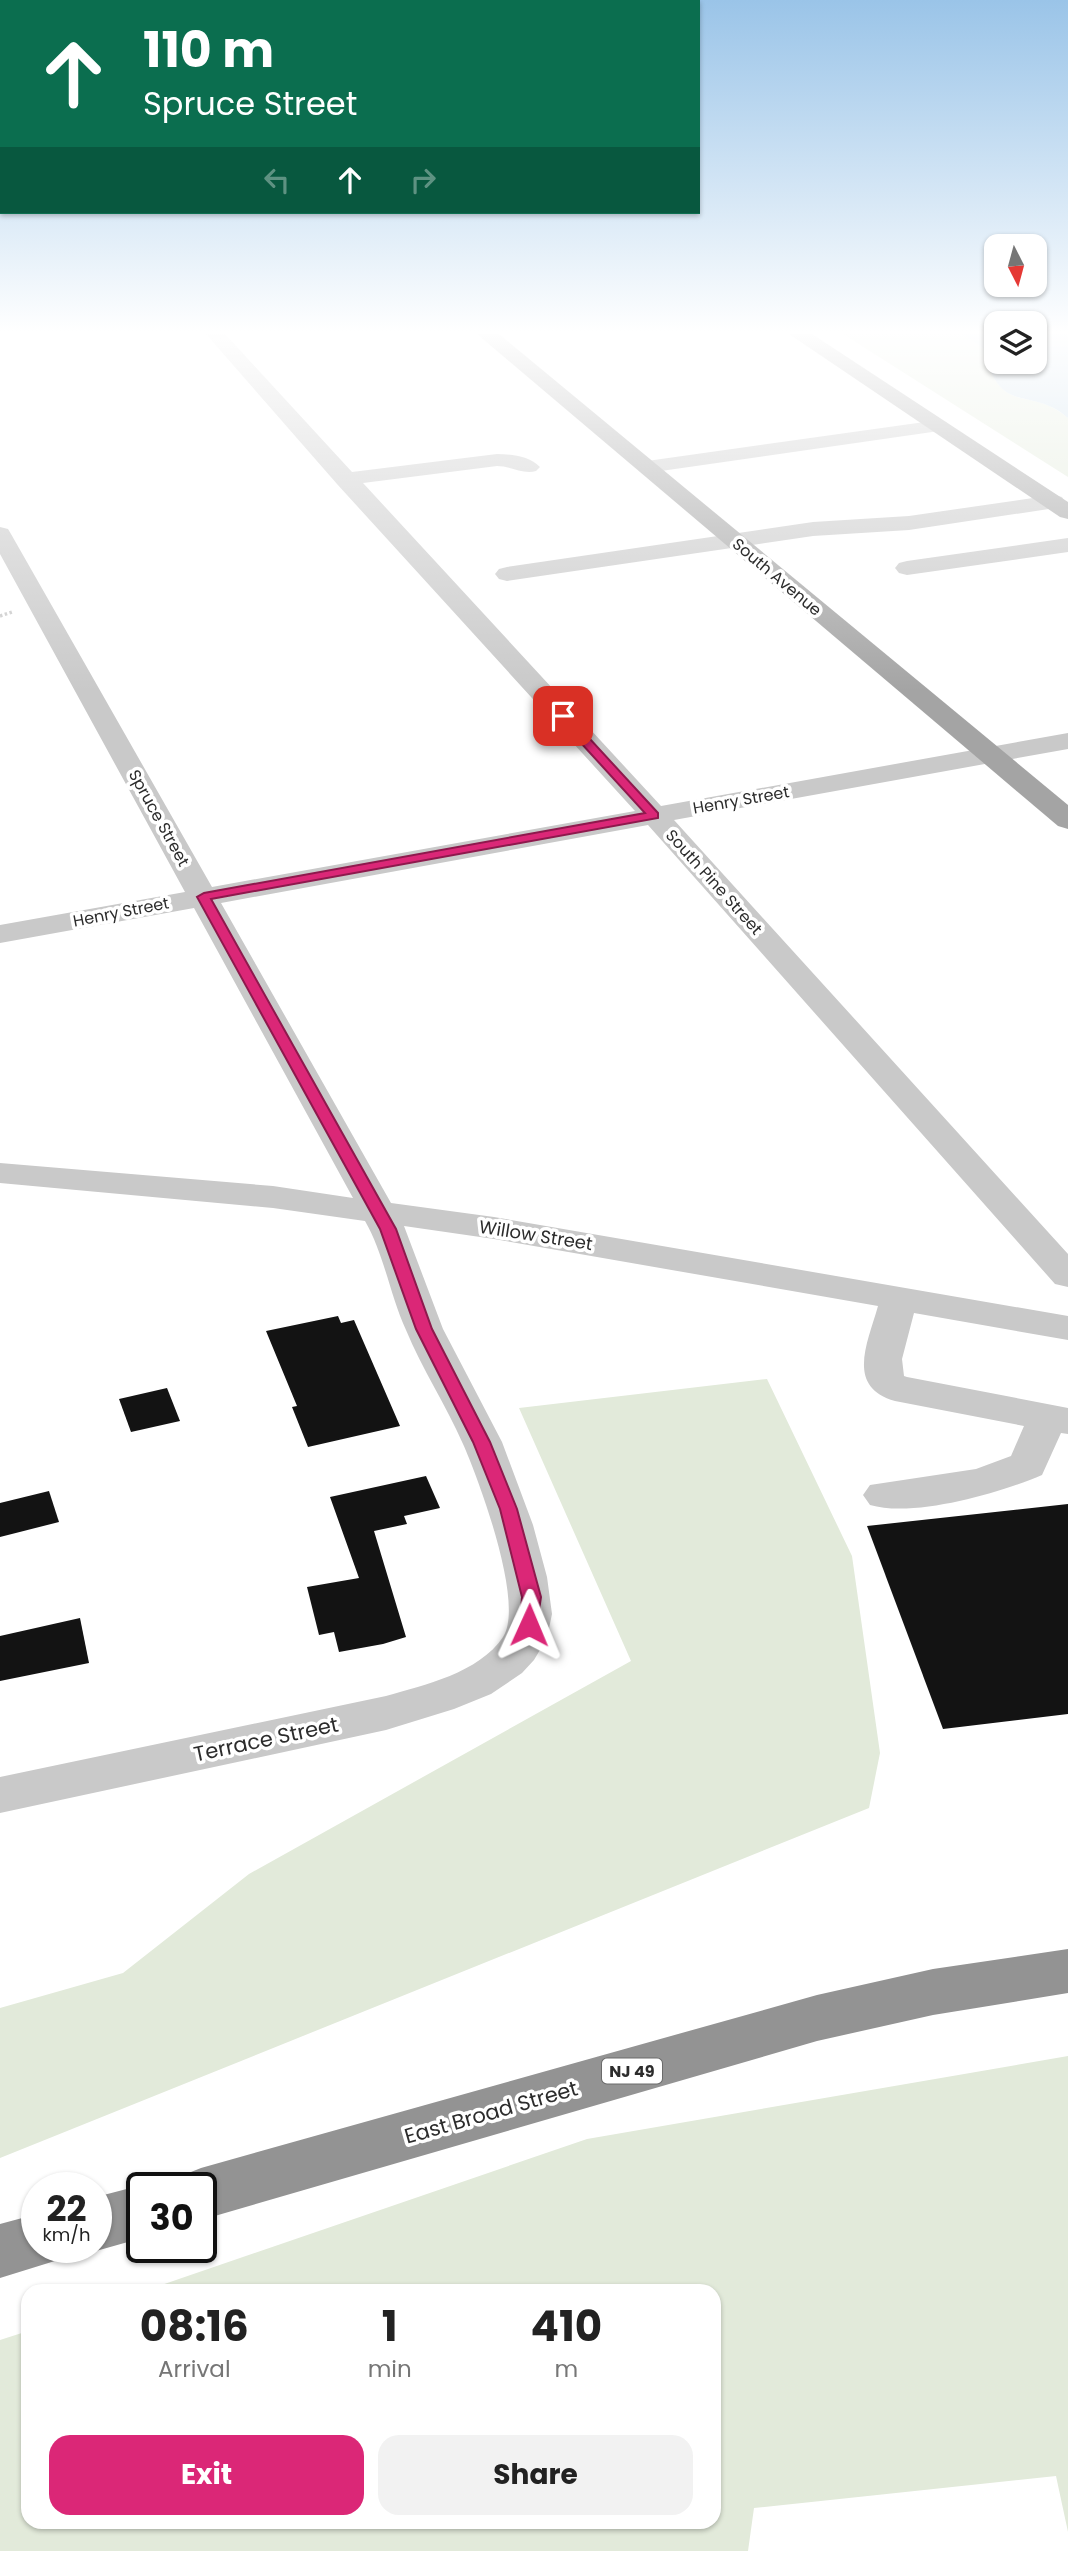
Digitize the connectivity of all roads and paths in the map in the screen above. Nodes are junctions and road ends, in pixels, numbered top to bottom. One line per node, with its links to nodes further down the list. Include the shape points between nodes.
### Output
1 (322, 453): 7 (street, South Pine Street)
2 (630, 453): 6 (main road, South Avenue)
3 (746, 453): 6 (street)
4 (980, 453): 8 (main road)
5 (528, 467): 7 (street, via 497,460)
6 (647, 467): 10 (main road, South Avenue)
7 (345, 479): 16 (street, South Pine Street)
8 (1061, 507): 10 (street, via 813,529)
9 (0, 534): 18 (street, Spruce Street)
10 (736, 542): 13 (street); 15 (main road, South Avenue)
11 (1068, 545): 12 (street)
12 (907, 568)
13 (507, 574)
14 (1068, 741): 15 (street, Henry Street)
15 (989, 754): 16 (street, Henry Street); 17 (main road, South Avenue)
16 (654, 816): 18 (street, Henry Street); 22 (street, South Pine Street)
17 (1068, 820)
18 (204, 897): 19 (street, Henry Street); 21 (street, Spruce Street)
19 (0, 934)
20 (0, 1173): 21 (street, Willow Street, via 273,1197)
21 (378, 1212): 23 (street, Willow Street); 27 (street, Spruce Street, via 424,1329 482,1442 509,1509 531,1597 529,1625)
22 (1068, 1276)
23 (899, 1298): 24 (street, Willow Street); 25 (street, via 883,1359 885,1381 895,1388)
24 (1068, 1328)
25 (1057, 1419): 26 (street, via 1028,1465 1003,1476)
26 (884, 1494)
27 (518, 1650): 28 (street, Terrace Street, via 468,1685 386,1713)
28 (0, 1795)
29 (1068, 1971): 30 (highway, East Broad Street / NJ 49, via 817,2018)
30 (217, 2189)
31 (21, 2245): 32 (highway)
32 (0, 2251)

